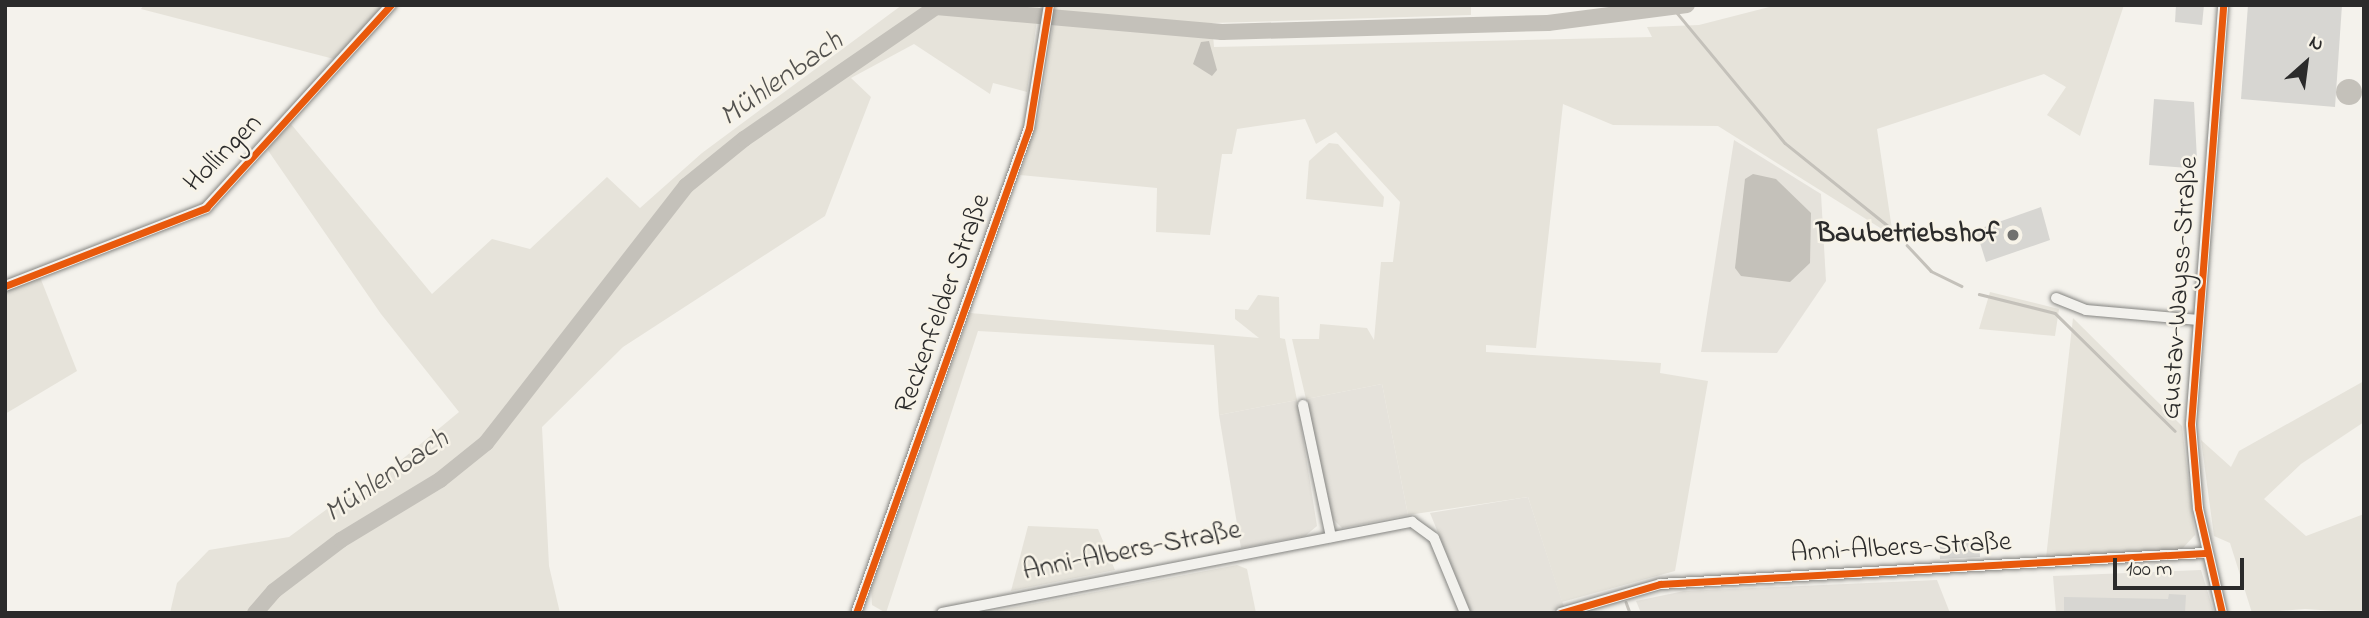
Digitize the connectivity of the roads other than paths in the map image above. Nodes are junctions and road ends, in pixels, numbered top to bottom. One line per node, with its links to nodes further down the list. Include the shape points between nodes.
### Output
1 (391, 5): 4 (street, Hollingen, via 206,208)
2 (1049, 5): 10 (street, Reckenfelder Straße, via 1037,100 1021,154)
3 (2224, 5): 6 (street, Gustav-Wayss-Straße)
4 (5, 286)
5 (2056, 298): 6 (street, Gustav-Wayss-Straße, via 2086,310)
6 (2199, 320): 9 (street, Gustav-Wayss-Straße, via 2191,424)
7 (1303, 405): 8 (street)
8 (1331, 537): 11 (street, Anni-Albers-Straße); 12 (street, Anni-Albers-Straße, via 1399,522 1422,526 1434,538)
9 (2205, 553): 13 (street, Anni-Albers-Straße, via 1660,583); 14 (street, Gustav-Wayss-Straße)
10 (856, 613)
11 (942, 613)
12 (1465, 613)
13 (1561, 613)
14 (2222, 613)

